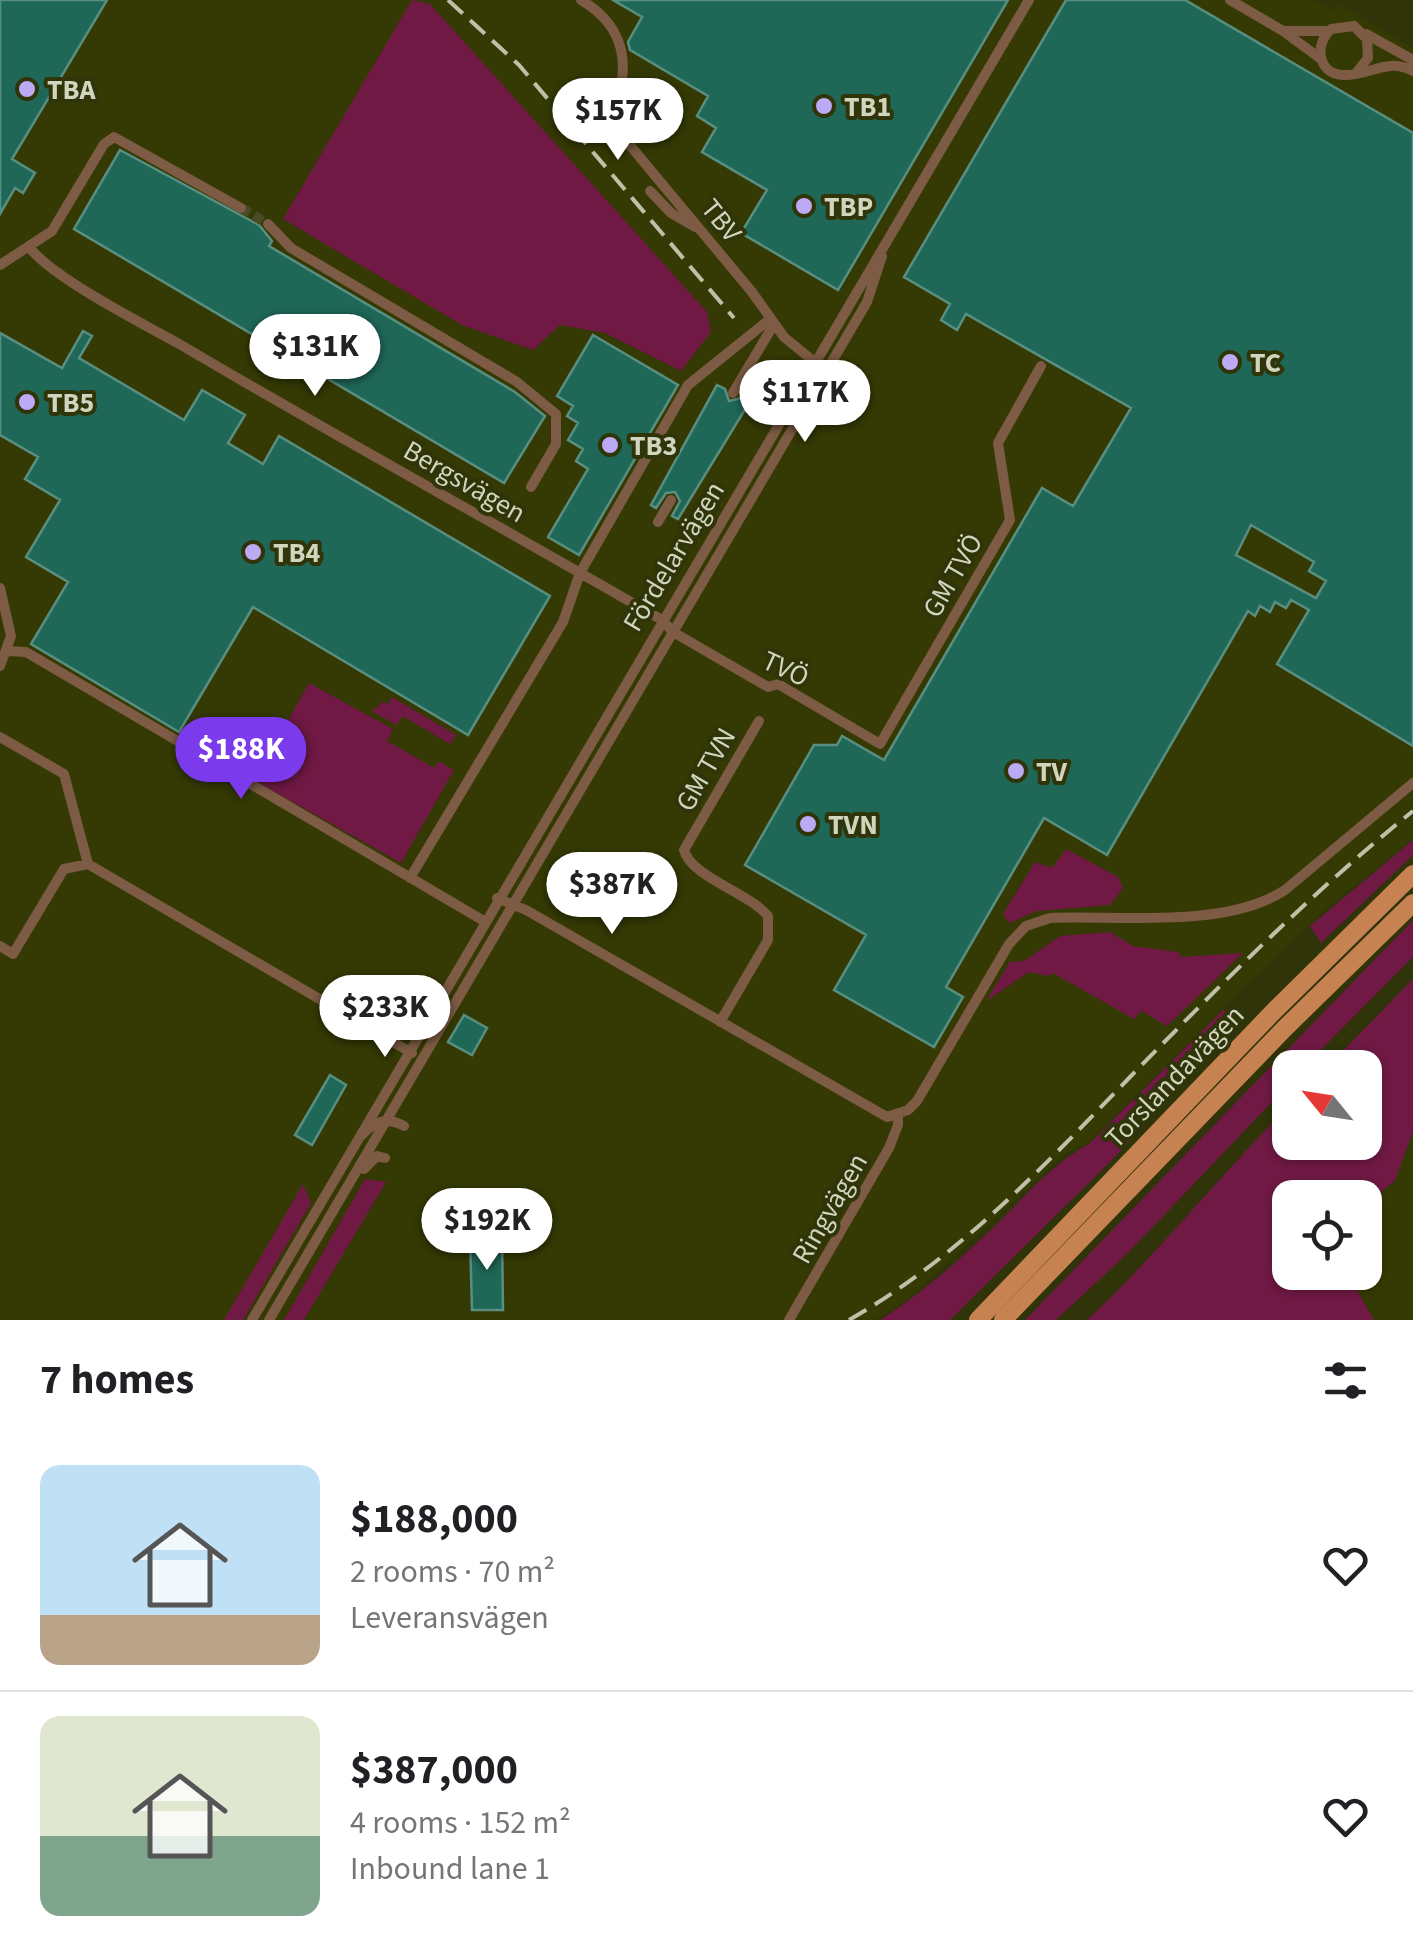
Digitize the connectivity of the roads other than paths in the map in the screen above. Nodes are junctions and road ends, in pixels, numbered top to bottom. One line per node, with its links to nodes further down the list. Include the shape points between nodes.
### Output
1 (581, 0): 15 (street, TBV, via 606,14 615,32 622,67 612,117)
2 (1029, 0): 14 (street, Fördelarvägen)
3 (1230, 0): 4 (street)
4 (1283, 31): 5 (street); 7 (street)
5 (1328, 31): 6 (street, via 1346,25); 7 (street)
6 (1363, 33): 8 (street); 10 (street, via 1369,54)
7 (1321, 60): 10 (street, via 1334,73)
8 (1413, 60)
9 (1413, 70): 10 (street, via 1395,64)
10 (1356, 72)
11 (650, 191): 15 (street)
12 (241, 208): 16 (street, via 114,137 52,231)
13 (268, 224): 23 (street, via 291,248 517,382 556,414 556,444)
14 (888, 236): 19 (street, Fördelarvägen); 21 (street, Fördelarvägen, via 867,302)
15 (711, 242): 18 (street, TBV)
16 (29, 247): 17 (street); 26 (street, Bergsvägen, via 86,290)
17 (0, 265)
18 (772, 321): 19 (street, TBV); 22 (street); 26 (street, via 688,386)
19 (814, 362): 21 (street, TBV); 28 (street, Fördelarvägen)
20 (1042, 366): 34 (street, GM TVÖ, via 998,442 1010,520)
21 (827, 368): 29 (street, Fördelarvägen)
22 (733, 394)
23 (530, 487)
24 (670, 500): 25 (street)
25 (658, 522)
26 (580, 573): 28 (street, Bergsvägen); 38 (street, via 563,622)
27 (0, 588): 30 (street, via 9,616)
28 (662, 620): 29 (street, Bergsvägen); 39 (street, Fördelarvägen)
29 (673, 632): 34 (street, TVÖ); 39 (street, Fördelarvägen)
30 (8, 651): 31 (street); 38 (street, via 26,652)
31 (0, 666)
32 (759, 720): 43 (street, GM TVN, via 684,850 695,866 768,916 768,940)
33 (0, 737): 36 (street, via 64,774)
34 (880, 744)
35 (1413, 783): 47 (street, via 1266,901 1216,913 1050,918 1026,926 1008,944 917,1101)
36 (88, 864): 42 (street, via 64,869 13,954); 44 (street)
37 (1413, 874): 56 (main road, Torslandavägen)
38 (410, 878): 41 (street)
39 (508, 902): 41 (street); 43 (street); 44 (street); 44 (street)
40 (1413, 902): 57 (main road, Torslandavägen)
41 (484, 921): 44 (street)
42 (0, 946)
43 (720, 1022): 47 (street, via 870,1110)
44 (417, 1056): 45 (street); 46 (street); 49 (street); 50 (street)
45 (398, 1098): 46 (street); 48 (street)
46 (398, 1111): 48 (street, via 404,1126)
47 (898, 1115): 55 (street, Ringvägen, via 889,1148)
48 (385, 1121): 49 (street); 52 (street)
49 (368, 1128): 50 (street)
50 (351, 1146): 53 (street)
51 (385, 1158): 52 (street, via 376,1156)
52 (344, 1191): 54 (street)
53 (252, 1320)
54 (269, 1320)
55 (789, 1320)
56 (978, 1320)
57 (1003, 1320)

